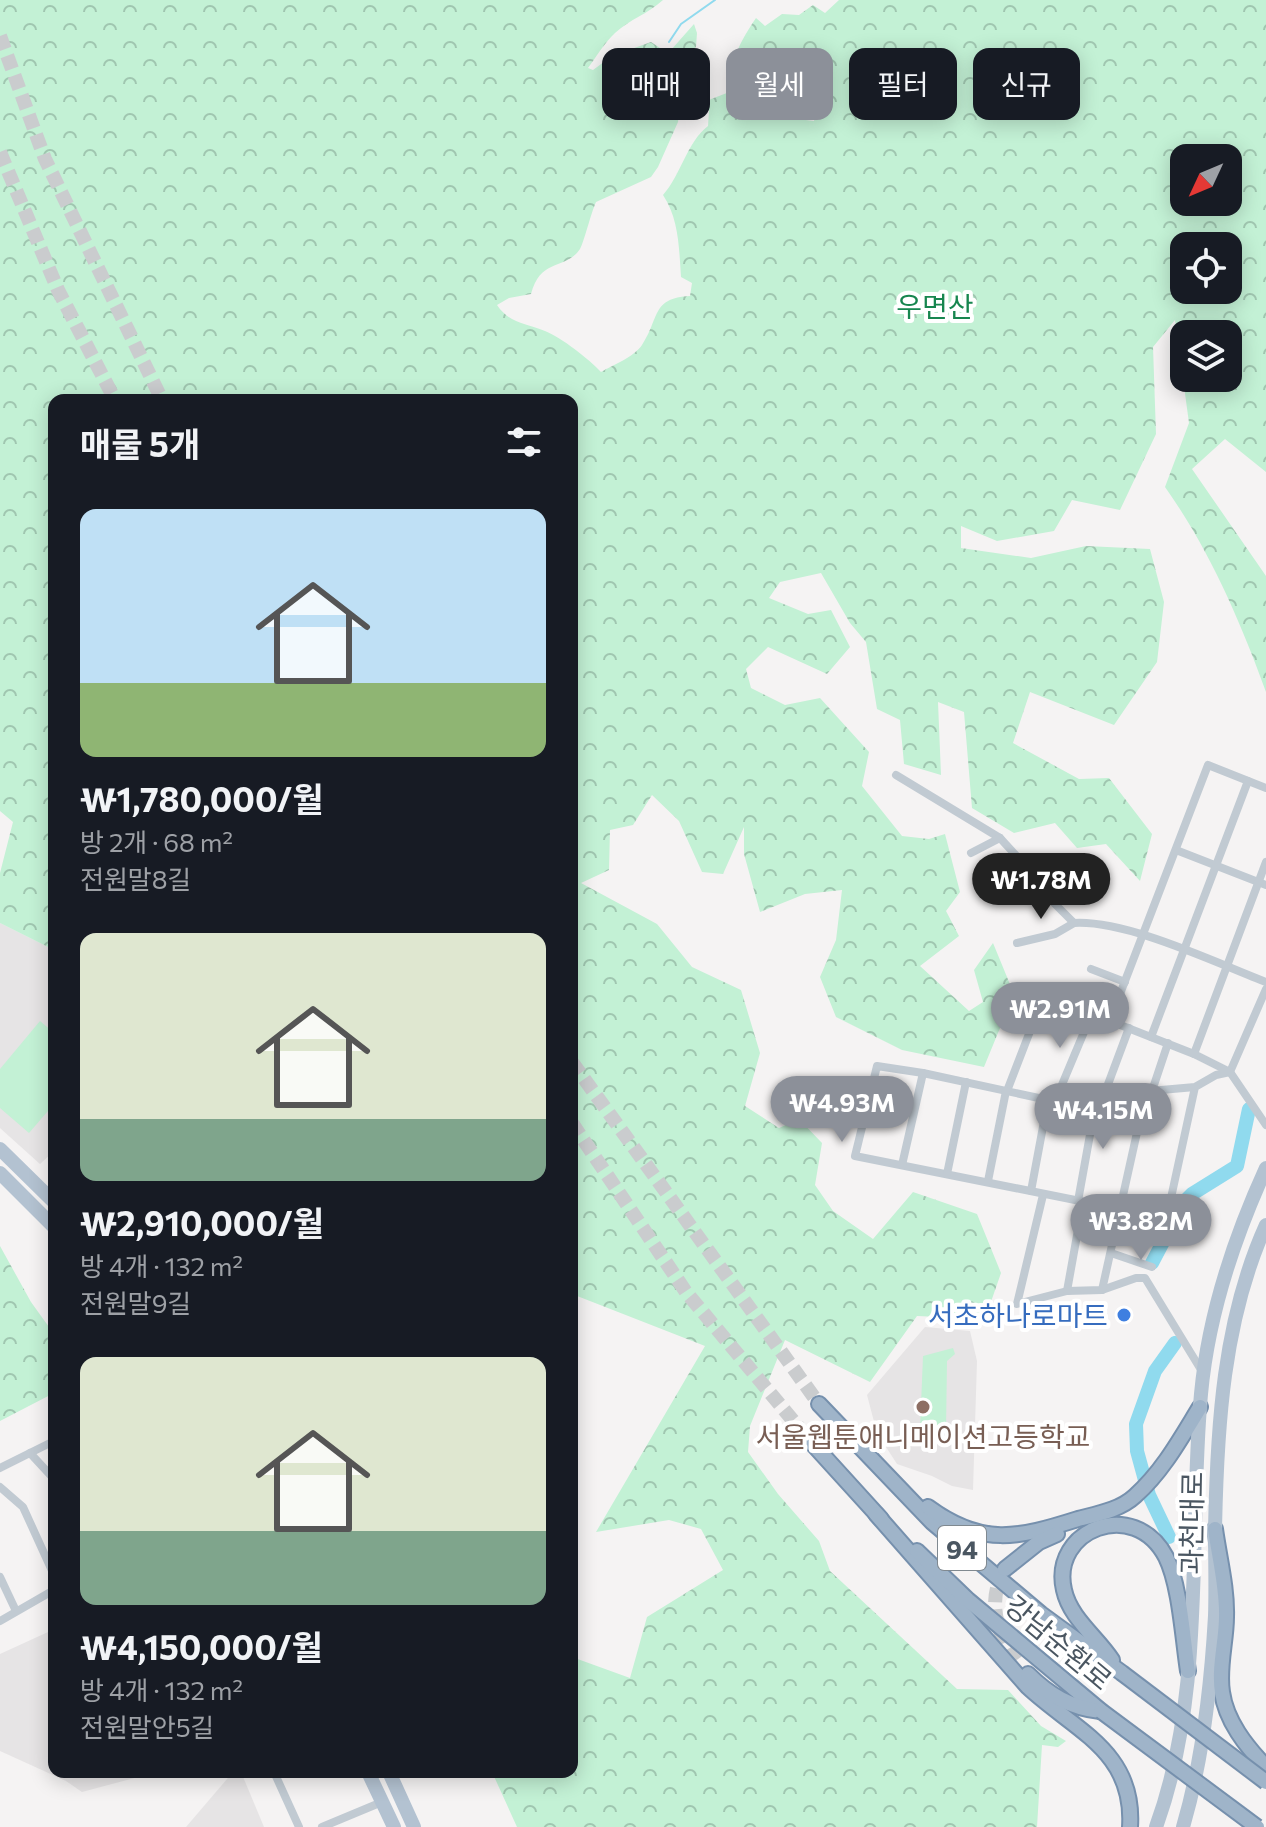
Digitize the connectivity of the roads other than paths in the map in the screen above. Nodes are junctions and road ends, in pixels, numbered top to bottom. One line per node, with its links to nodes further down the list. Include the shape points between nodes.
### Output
1 (896, 775): 4 (street)
2 (1248, 781): 3 (street); 5 (street, via 1208,765); 8 (street)
3 (1266, 788)
4 (1000, 838): 6 (street); 10 (street)
5 (1176, 850): 8 (street); 11 (street)
6 (971, 853)
7 (1266, 862): 9 (street)
8 (1215, 866): 9 (street); 13 (street)
9 (1262, 884): 14 (street)
10 (1074, 923): 11 (street, via 1096,922); 12 (street, via 1055,934)
11 (1143, 935): 13 (street); 16 (street)
12 (1017, 943)
13 (1184, 951): 14 (street); 22 (street)
14 (1226, 967): 17 (street); 24 (street)
15 (1091, 969): 16 (street)
16 (1125, 982): 20 (street)
17 (1266, 982)
18 (1266, 989): 25 (street)
19 (1092, 1013): 20 (street); 29 (street, via 1044,995); 32 (street)
20 (1110, 1020): 21 (street)
21 (1129, 1028): 22 (street); 31 (street)
22 (1151, 1037): 23 (street)
23 (1168, 1043): 24 (street); 30 (street)
24 (1194, 1054): 25 (street)
25 (1230, 1072): 28 (street); 33 (street)
26 (923, 1073): 27 (street); 35 (street); 35 (street, via 877,1066 855,1156)
27 (966, 1082): 29 (street); 38 (street)
28 (1195, 1087): 30 (street); 44 (street, via 1166,1221)
29 (1006, 1091): 32 (street); 39 (street)
30 (1149, 1091): 31 (street); 44 (street)
31 (1101, 1095): 32 (street); 43 (street)
32 (1052, 1100): 40 (street)
33 (1266, 1125)
34 (0, 1149): 42 (main road)
35 (902, 1165): 38 (street)
36 (1266, 1168): 51 (main road, 과천대로, via 1225,1270)
37 (0, 1173): 45 (main road)
38 (947, 1174): 39 (street)
39 (988, 1181): 40 (street)
40 (1031, 1191): 41 (street)
41 (1043, 1195): 43 (street); 50 (street, via 1017,1304)
42 (48, 1196)
43 (1080, 1201): 44 (street); 50 (street)
44 (1120, 1209): 47 (street)
45 (48, 1221)
46 (1266, 1225): 52 (main road, 과천대로, via 1228,1348)
47 (1111, 1253): 48 (street); 49 (street)
48 (1152, 1267)
49 (1102, 1290): 50 (street); 51 (street, via 1145,1278)
50 (1067, 1291)
51 (1204, 1374): 53 (main road, 과천대로)
52 (1221, 1397): 53 (main road); 64 (main road, 과천대로)
53 (1200, 1399): 62 (highway, via 1163,1466); 72 (main road, 과천대로)
54 (819, 1404): 60 (highway, 강남순환로 / 94)
55 (811, 1442): 63 (highway, 강남순환로 / 94)
56 (48, 1444): 57 (street)
57 (30, 1453): 58 (street); 59 (street)
58 (0, 1468)
59 (48, 1472)
60 (895, 1484): 62 (highway, via 953,1524 998,1537 1028,1534); 73 (highway, 강남순환로 / 94, via 988,1571)
61 (0, 1487): 65 (street, via 23,1507)
62 (1116, 1508): 66 (highway, via 1039,1542)
63 (876, 1514): 74 (highway, 강남순환로 / 94, via 968,1600); 85 (highway, via 1028,1687 1106,1751 1122,1777)
64 (1215, 1529): 75 (highway, via 1227,1614 1221,1691 1248,1748); 87 (main road, 과천대로, via 1215,1615 1205,1725)
65 (48, 1562)
66 (1005, 1569)
67 (0, 1577): 69 (street)
68 (48, 1593): 69 (street)
69 (16, 1611): 70 (street)
70 (0, 1621)
71 (1020, 1666): 74 (highway, via 1049,1693 1081,1709)
72 (1188, 1671): 73 (highway, via 1166,1557 1149,1535 1117,1524 1079,1539 1065,1562 1063,1581 1069,1604); 86 (main road, 과천대로, via 1178,1747)
73 (1122, 1673): 79 (highway, 강남순환로 / 94, bridge)
74 (1101, 1711): 88 (highway, 강남순환로 / 94, bridge)
75 (1266, 1767)
76 (277, 1778): 81 (street)
77 (371, 1778): 80 (main road)
78 (392, 1778): 84 (main road)
79 (1266, 1782)
80 (382, 1802): 82 (street); 83 (main road)
81 (299, 1827)
82 (322, 1827)
83 (394, 1827)
84 (414, 1827)
85 (1130, 1827)
86 (1156, 1827)
87 (1183, 1827)
88 (1257, 1827)

